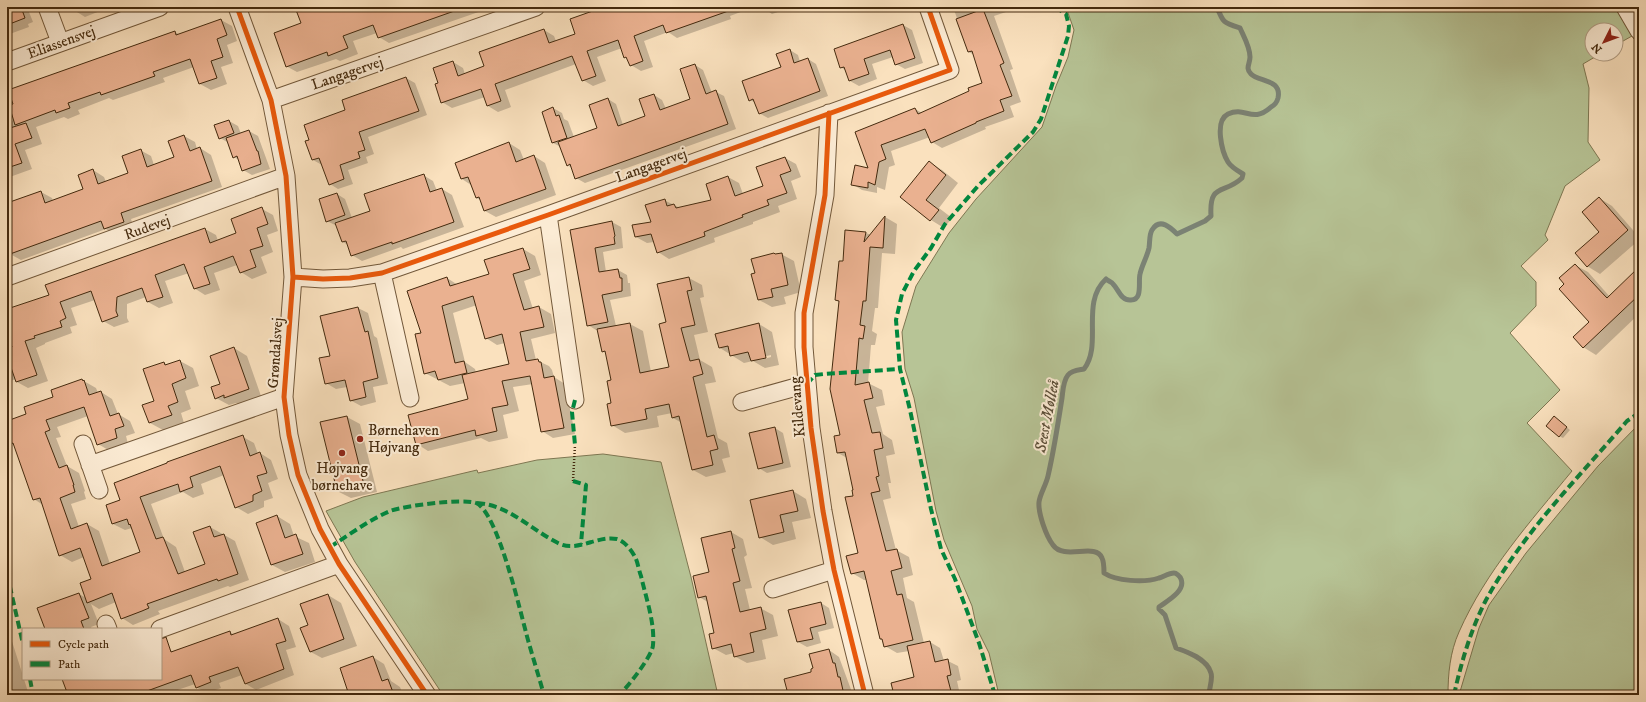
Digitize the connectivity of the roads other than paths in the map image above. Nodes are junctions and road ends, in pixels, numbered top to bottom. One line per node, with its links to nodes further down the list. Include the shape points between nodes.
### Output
1 (47, 7): 8 (street)
2 (160, 7): 8 (street, Eliassensvej)
3 (237, 7): 10 (street, Grøndalsvej)
4 (536, 7): 10 (street, Langagervej)
5 (928, 7): 11 (street, Langagervej, via 950,70)
6 (1625, 7): 7 (street)
7 (1639, 31)
8 (60, 42): 9 (street, Eliassensvej)
9 (7, 62)
10 (271, 100): 12 (street, Grøndalsvej)
11 (830, 113): 13 (street, Langagervej); 17 (street, Kildevang, via 825,194 804,313)
12 (286, 176): 15 (street, Grøndalsvej); 16 (street, Rudevej)
13 (548, 216): 14 (street, Langagervej); 20 (street)
14 (382, 273): 15 (street, Langagervej, via 323,279); 19 (street)
15 (293, 276): 18 (street, Grøndalsvej)
16 (7, 277)
17 (807, 384): 21 (street, Kildevang); 26 (street, Kildevang, via 823,511)
18 (284, 397): 23 (street, Grøndalsvej); 25 (street, Grøndalsvej, via 298,475 320,529)
19 (410, 398)
20 (575, 400)
21 (742, 402)
22 (83, 444): 23 (street)
23 (90, 465): 24 (street)
24 (99, 490)
25 (339, 564): 28 (street); 29 (street, Grøndalsvej)
26 (834, 570): 27 (street); 30 (street, Kildevang)
27 (773, 589)
28 (162, 628)
29 (426, 695)
30 (865, 695)

